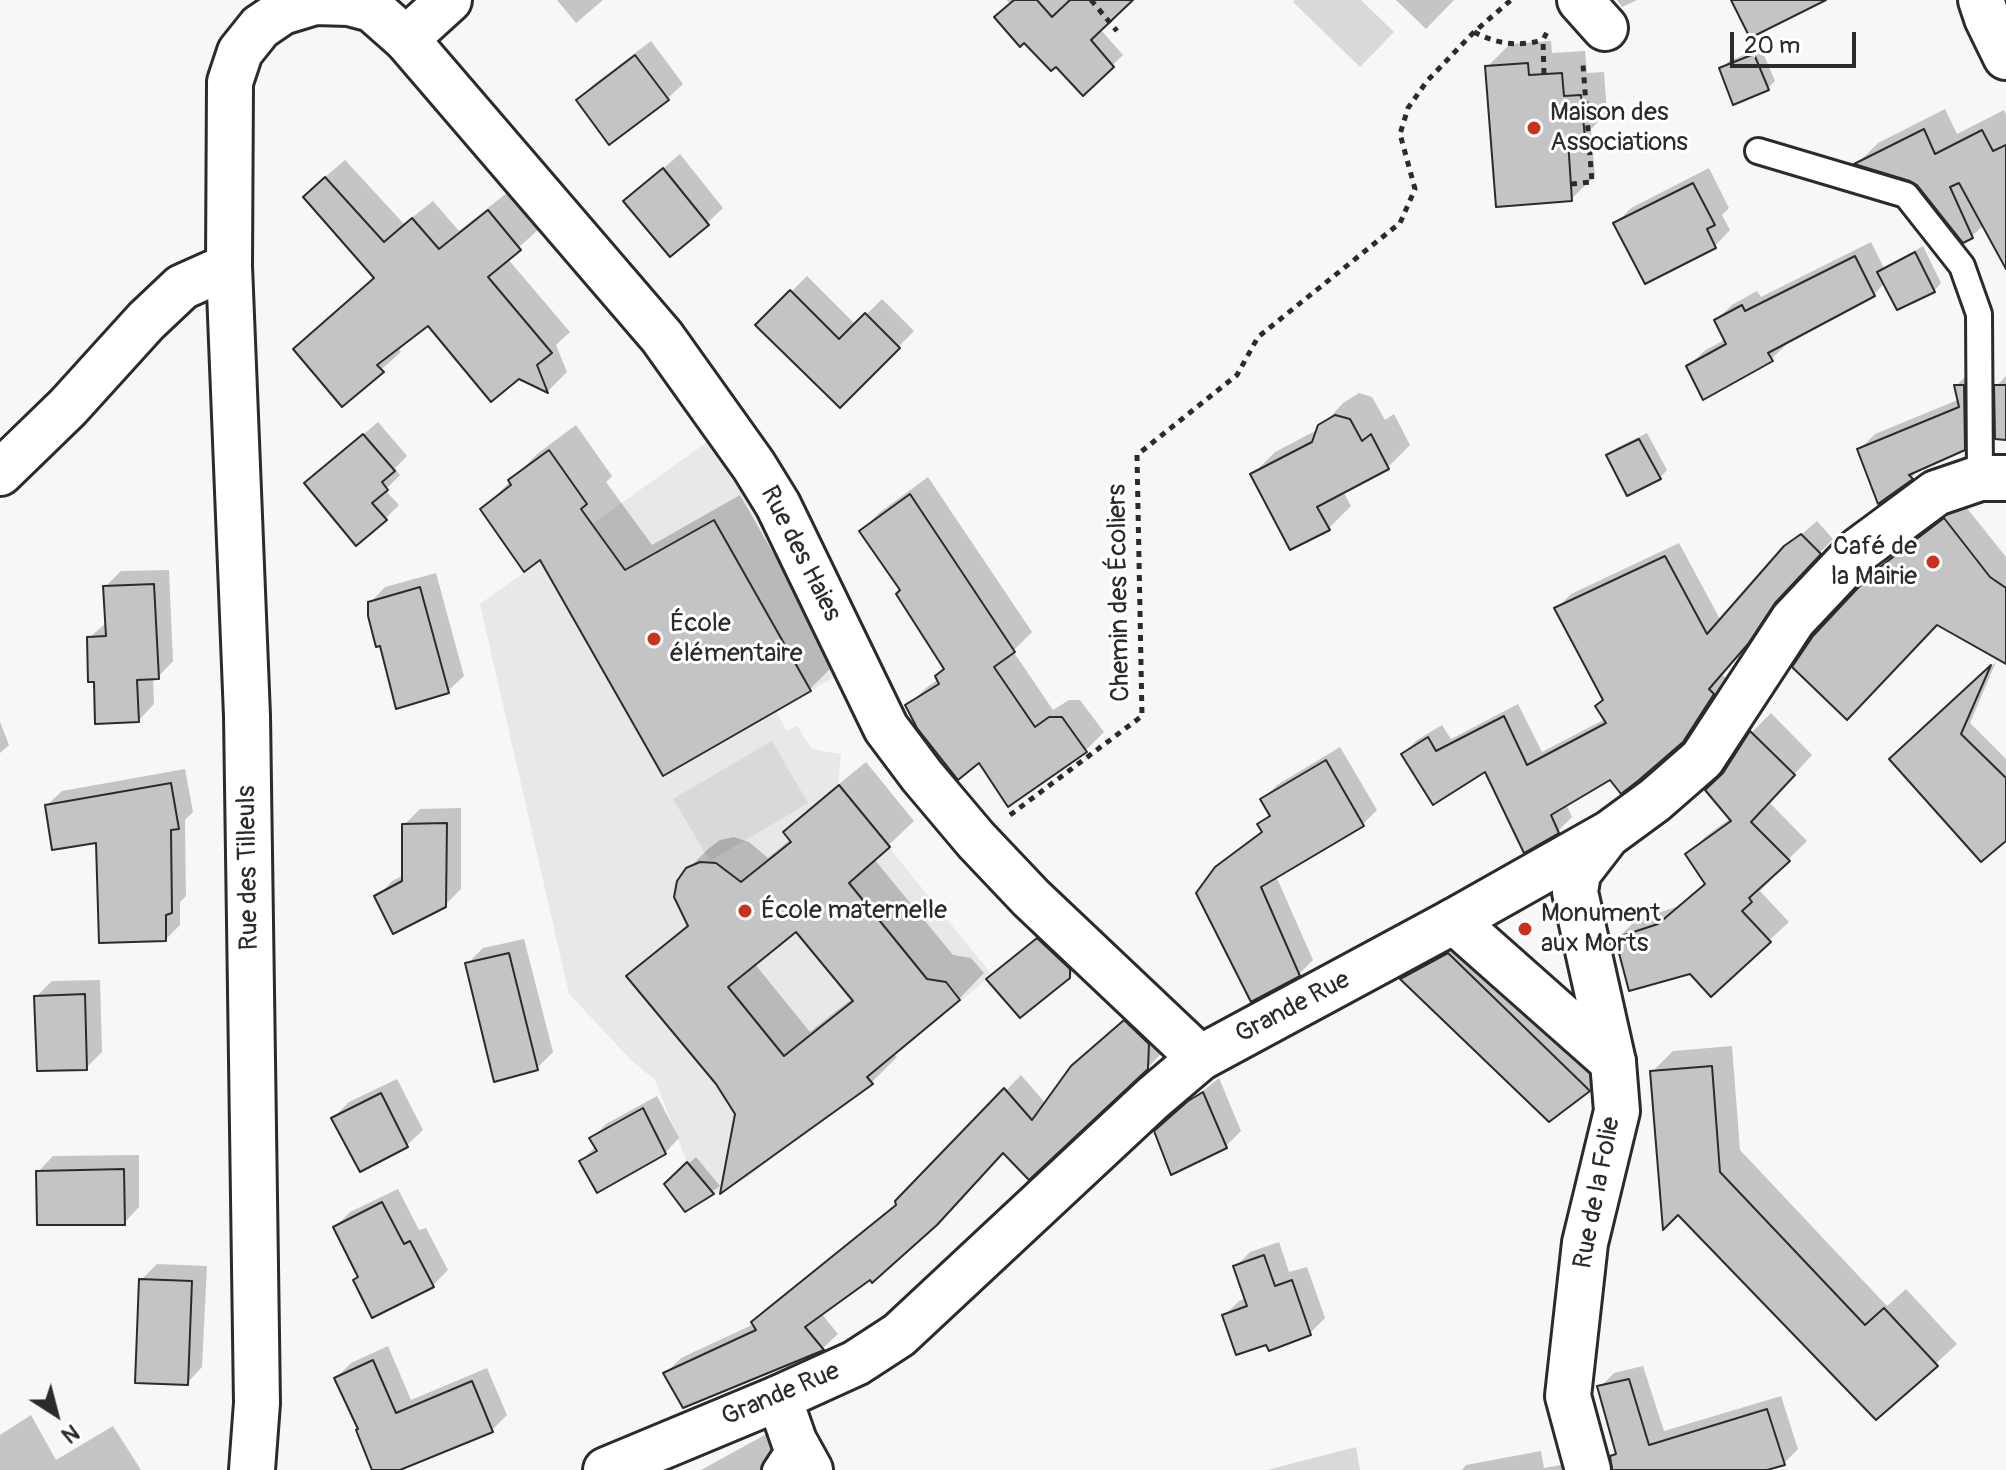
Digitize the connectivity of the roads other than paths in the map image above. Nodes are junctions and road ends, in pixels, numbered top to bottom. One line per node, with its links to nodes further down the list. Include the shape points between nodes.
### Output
1 (449, 0): 4 (street)
2 (1981, 0): 5 (street)
3 (349, 2): 4 (street, Rue des Haies, via 372,9); 7 (street, Rue des Tilleuls, via 315,2 282,12 260,27 240,52 230,82)
4 (406, 39): 12 (street, Rue des Haies, via 662,337 754,466 886,728 922,776 976,840)
5 (2006, 57)
6 (1758, 151): 9 (lane, via 1906,195 1962,266 1979,314)
7 (229, 266): 8 (street, via 182,287); 16 (street, Rue des Tilleuls, via 247,716 257,1403)
8 (0, 473)
9 (1993, 478): 10 (street, Grande Rue, via 1936,493 1859,550 1793,620 1702,759)
10 (1610, 833): 11 (street, Grande Rue); 13 (street, Rue de la Folie, via 1578,873 1575,892)
11 (1454, 921): 12 (street, Grande Rue); 13 (street)
12 (1200, 1058): 14 (street, Grande Rue, via 899,1335 856,1363)
13 (1613, 1062): 18 (street, Rue de la Folie, via 1617,1111 1585,1243 1568,1396)
14 (779, 1398): 15 (street); 17 (street, Grande Rue)
15 (793, 1460)
16 (252, 1470)
17 (606, 1470)
18 (1588, 1470)

